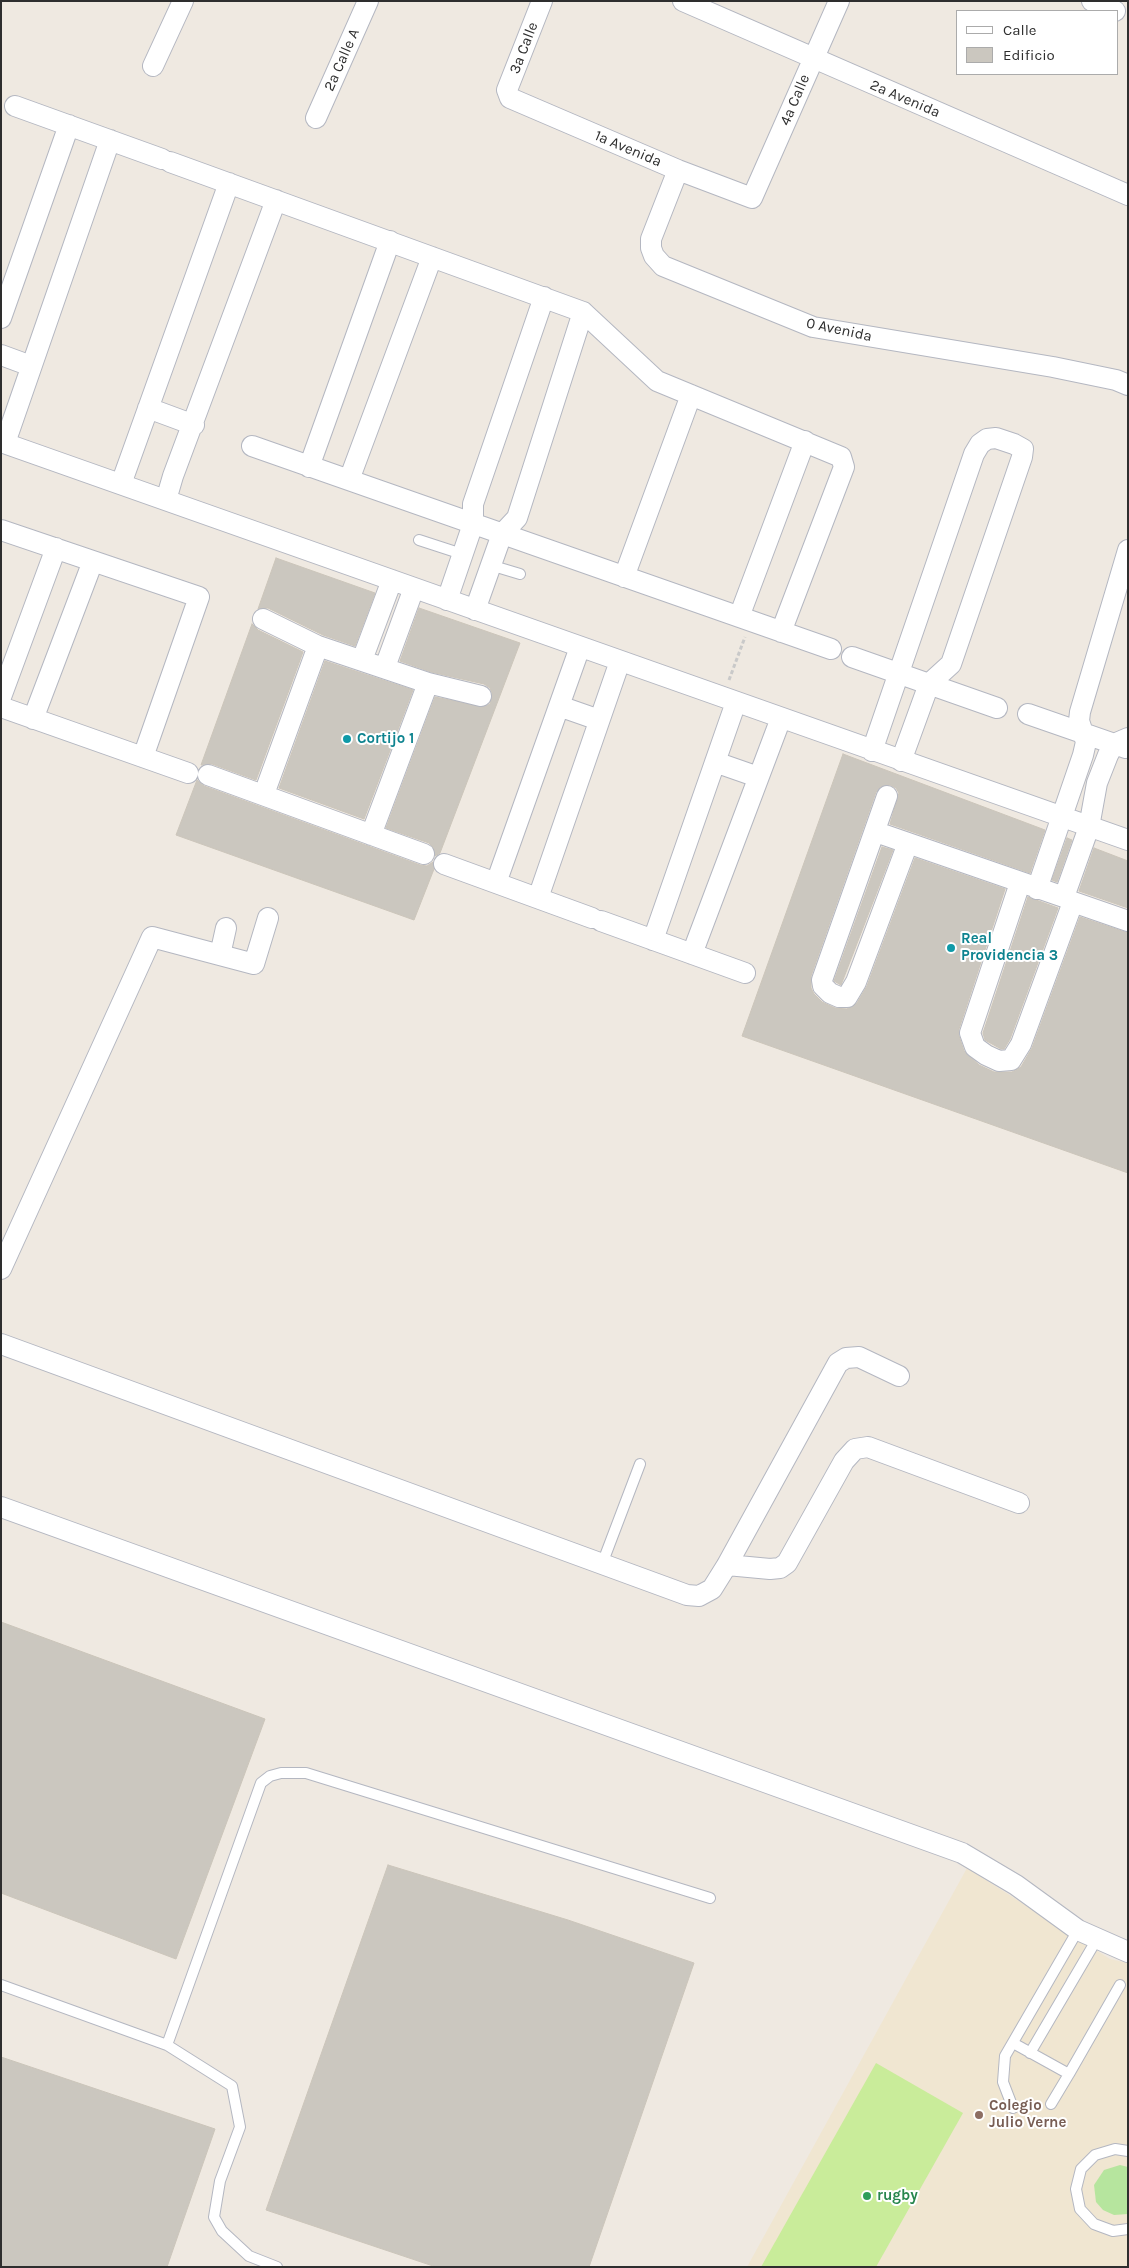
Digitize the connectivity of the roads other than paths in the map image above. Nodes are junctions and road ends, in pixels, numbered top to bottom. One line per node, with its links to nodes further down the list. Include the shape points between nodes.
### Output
1 (183, 1): 9 (street)
2 (368, 1): 12 (street, 2a Calle A)
3 (542, 1): 10 (street, 3a Calle)
4 (683, 1): 8 (street, 2a Avenida)
5 (839, 1): 8 (street, 4a Calle)
6 (1092, 1): 7 (street)
7 (1112, 10)
8 (813, 59): 17 (street, 2a Avenida); 18 (street, 4a Calle)
9 (154, 66)
10 (508, 95): 15 (street, 1a Avenida)
11 (15, 106): 13 (street)
12 (316, 118)
13 (68, 125): 14 (street); 24 (street)
14 (110, 140): 16 (street); 26 (street)
15 (678, 170): 18 (street, 1a Avenida); 27 (street, 0 Avenida, via 651,239 650,248 662,266 813,327 1053,367)
16 (229, 183): 19 (street); 29 (street)
17 (1128, 196)
18 (752, 198)
19 (276, 200): 20 (street); 30 (street)
20 (390, 241): 21 (street); 34 (street)
21 (432, 257): 22 (street); 35 (street)
22 (544, 297): 23 (street); 38 (street, via 473,504)
23 (583, 312): 28 (street, via 648,375); 40 (street, via 517,518)
24 (1, 318)
25 (1, 355): 26 (street)
26 (31, 366): 32 (street)
27 (1128, 385)
28 (691, 395): 31 (street); 48 (street)
29 (148, 408): 30 (street); 36 (street)
30 (194, 425): 37 (street)
31 (805, 441): 54 (street); 55 (street, via 841,457 844,467)
32 (3, 442): 36 (street)
33 (252, 446): 34 (street)
34 (309, 466): 35 (street)
35 (349, 480): 38 (street)
36 (121, 484): 37 (street)
37 (166, 500): 49 (street)
38 (474, 524): 40 (street); 44 (street)
39 (1, 530): 42 (street)
40 (502, 534): 46 (street); 48 (street)
41 (419, 540): 44 (lane)
42 (56, 548): 45 (street); 67 (street)
43 (1128, 550): 76 (street, via 1080,712)
44 (462, 554): 51 (street)
45 (93, 561): 74 (street); 79 (street, via 199,597)
46 (490, 565): 47 (lane); 52 (street)
47 (520, 574)
48 (624, 577): 54 (street)
49 (392, 580): 50 (street); 60 (street)
50 (414, 588): 51 (street); 62 (street)
51 (447, 600): 52 (street)
52 (475, 610): 57 (street)
53 (264, 619): 56 (street)
54 (744, 619): 55 (street)
55 (780, 632): 58 (street)
56 (318, 646): 60 (street); 85 (street)
57 (580, 647): 61 (street); 69 (street)
58 (831, 649)
59 (852, 657): 63 (street)
60 (362, 660): 62 (street)
61 (620, 661): 68 (street); 75 (street)
62 (385, 667): 64 (street)
63 (900, 674): 65 (street); 65 (street, via 974,454 987,439 996,438 1014,444 1023,449 1022,457 951,664); 78 (street)
64 (428, 683): 66 (street); 90 (street)
65 (929, 684): 71 (street); 80 (street)
66 (482, 696)
67 (1, 697)
68 (729, 700): 73 (street); 81 (street)
69 (559, 706): 75 (street); 95 (street)
70 (1, 707): 74 (street)
71 (997, 708)
72 (1028, 714): 76 (street)
73 (781, 718): 78 (street); 84 (street)
74 (34, 719): 79 (street)
75 (599, 720): 97 (street)
76 (1083, 732): 77 (street); 87 (street, via 1086,742 1083,755)
77 (1123, 743): 88 (street, via 1097,783)
78 (872, 750): 80 (street)
79 (143, 757): 82 (street)
80 (901, 761): 87 (street)
81 (715, 762): 84 (street); 102 (street)
82 (188, 773)
83 (208, 775): 85 (street)
84 (758, 777): 103 (street)
85 (264, 794): 90 (street)
86 (888, 796): 89 (street)
87 (1061, 818): 88 (street); 96 (street)
88 (1089, 827): 91 (street); 98 (street)
89 (876, 832): 92 (street); 92 (street, via 822,980 823,986 839,997 846,997 856,982)
90 (372, 835): 93 (street)
91 (1128, 840)
92 (908, 843): 96 (street)
93 (424, 854)
94 (444, 864): 95 (street)
95 (496, 883): 97 (street)
96 (1029, 886): 98 (street); 98 (street, via 970,1033 975,1047 1000,1061 1011,1060 1021,1044)
97 (538, 898): 102 (street)
98 (1069, 899): 100 (street)
99 (268, 918): 104 (street, via 254,964)
100 (1128, 921)
101 (226, 928): 104 (street)
102 (653, 940): 103 (street)
103 (692, 954): 105 (street)
104 (220, 955): 106 (street, via 152,937)
105 (745, 973)
106 (1, 1269)
107 (1, 1344): 112 (street)
108 (899, 1376): 113 (street, via 859,1357 846,1358 838,1363)
109 (640, 1464): 112 (lane)
110 (1019, 1503): 113 (street, via 868,1447 855,1449 844,1461 787,1563 770,1569)
111 (1, 1507): 115 (street, via 962,1853 1016,1885)
112 (602, 1564): 113 (street, via 687,1595 699,1596 712,1589)
113 (727, 1565)
114 (710, 1898): 121 (lane, via 306,1773 281,1773 261,1783)
115 (1078, 1930): 116 (street); 120 (lane)
116 (1097, 1939): 117 (street); 122 (lane)
117 (1128, 1952)
118 (1, 1985): 121 (lane)
119 (1120, 1985): 123 (lane)
120 (1013, 2043): 122 (lane); 125 (lane, via 1006,2056 1003,2074)
121 (167, 2046): 128 (lane, via 232,2086 240,2127 220,2180 214,2217 222,2231 249,2256)
122 (1030, 2053): 123 (lane)
123 (1069, 2074): 124 (lane)
124 (1052, 2104)
125 (1013, 2108)
126 (1128, 2151): 127 (lane, via 1115,2149 1095,2155 1081,2169 1076,2189 1080,2209 1094,2224 1113,2231)
127 (1128, 2229)
128 (277, 2267)

